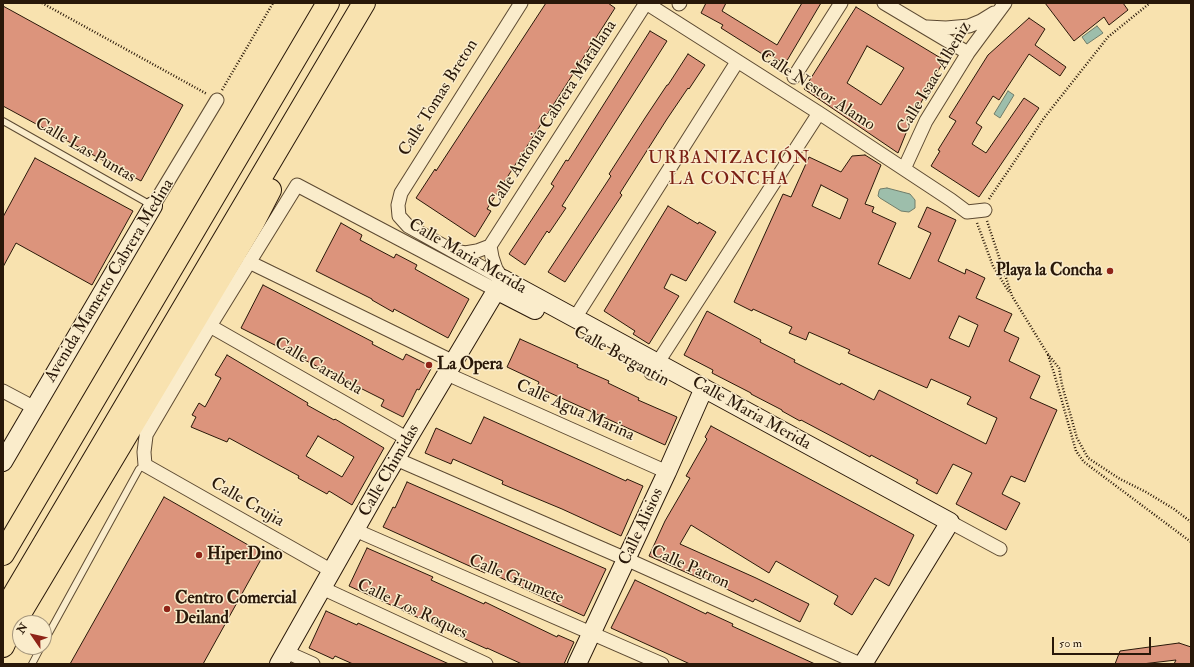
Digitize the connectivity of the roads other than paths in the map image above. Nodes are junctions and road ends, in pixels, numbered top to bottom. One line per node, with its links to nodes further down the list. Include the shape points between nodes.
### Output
1 (328, 3): 37 (highway)
2 (364, 3): 12 (highway)
3 (521, 3): 19 (street, Calle Tomas Breton, via 401,193)
4 (646, 3): 10 (street, Calle Nestor Alamo); 20 (street, Calle Antonia Cabrera Matallana)
5 (841, 3): 11 (street)
6 (884, 3): 8 (street)
7 (1005, 5): 8 (street, via 969,26); 9 (street, Calle Isaac Albeniz)
8 (925, 27): 9 (street)
9 (968, 53): 16 (street, Calle Isaac Albeniz, via 926,121)
10 (737, 62): 14 (street, Calle Nestor Alamo); 25 (street)
11 (794, 77)
12 (308, 99): 24 (highway, via 290,152); 46 (highway)
13 (217, 100): 17 (street, Avenida Mamerto Cabrera Medina)
14 (819, 113): 16 (street, Calle Nestor Alamo); 27 (street)
15 (3, 121): 17 (lane, Calle Las Puntas)
16 (904, 169): 18 (street, Calle Nestor Alamo, via 967,212)
17 (153, 206): 30 (street, Avenida Mamerto Cabrera Medina)
18 (985, 210)
19 (399, 216): 21 (street, Calle Maria Merida, via 408,226)
20 (490, 246): 21 (street, via 464,253); 23 (street)
21 (451, 250): 23 (street, Calle Maria Merida)
22 (249, 262): 23 (street, Calle Bergantin, via 297,185); 24 (street); 26 (street, Calle Agua Marina)
23 (499, 284): 25 (street, Calle Maria Merida); 26 (street, Calle Chimidas); 27 (street, Calle Bergantin, via 543,314)
24 (206, 317): 31 (street); 31 (street, via 165,382 150,413); 32 (street, Calle Carabela); 49 (highway, via 10,630)
25 (576, 318): 27 (street, Calle Maria Merida)
26 (450, 368): 32 (street, Calle Chimidas); 36 (street, Calle Agua Marina)
27 (654, 368): 29 (street, Calle Bergantin)
28 (3, 391): 30 (street)
29 (702, 394): 36 (street, Calle Alisios); 38 (street, Calle Bergantin)
30 (35, 408): 34 (street, Avenida Mamerto Cabrera Medina)
31 (146, 435): 35 (street)
32 (408, 439): 33 (street, Calle Chimidas)
33 (396, 460): 39 (street, Calle Chimidas); 43 (street, Calle Patron)
34 (3, 462)
35 (145, 465): 44 (street, Calle Crujia); 47 (lane, via 139,469)
36 (667, 472): 43 (street, Calle Alisios)
37 (40, 490): 40 (highway); 42 (highway)
38 (947, 527): 41 (street); 57 (street)
39 (355, 530): 44 (street, Calle Chimidas); 48 (street, Calle Grumete)
40 (3, 532)
41 (1000, 549)
42 (3, 554)
43 (626, 559): 48 (street, Calle Alisios); 57 (street, Calle Patron)
44 (332, 571): 45 (street, Calle Chimidas)
45 (322, 588): 51 (street, Calle Chimidas); 54 (street, Calle Los Roques)
46 (3, 613)
47 (52, 627)
48 (592, 633): 55 (street, Calle Alisios); 56 (street, Calle Grumete)
49 (3, 646)
50 (37, 655): 52 (lane)
51 (282, 658): 53 (street)
52 (32, 664)
53 (313, 664)
54 (486, 664)
55 (578, 664)
56 (662, 664)
57 (861, 664)

